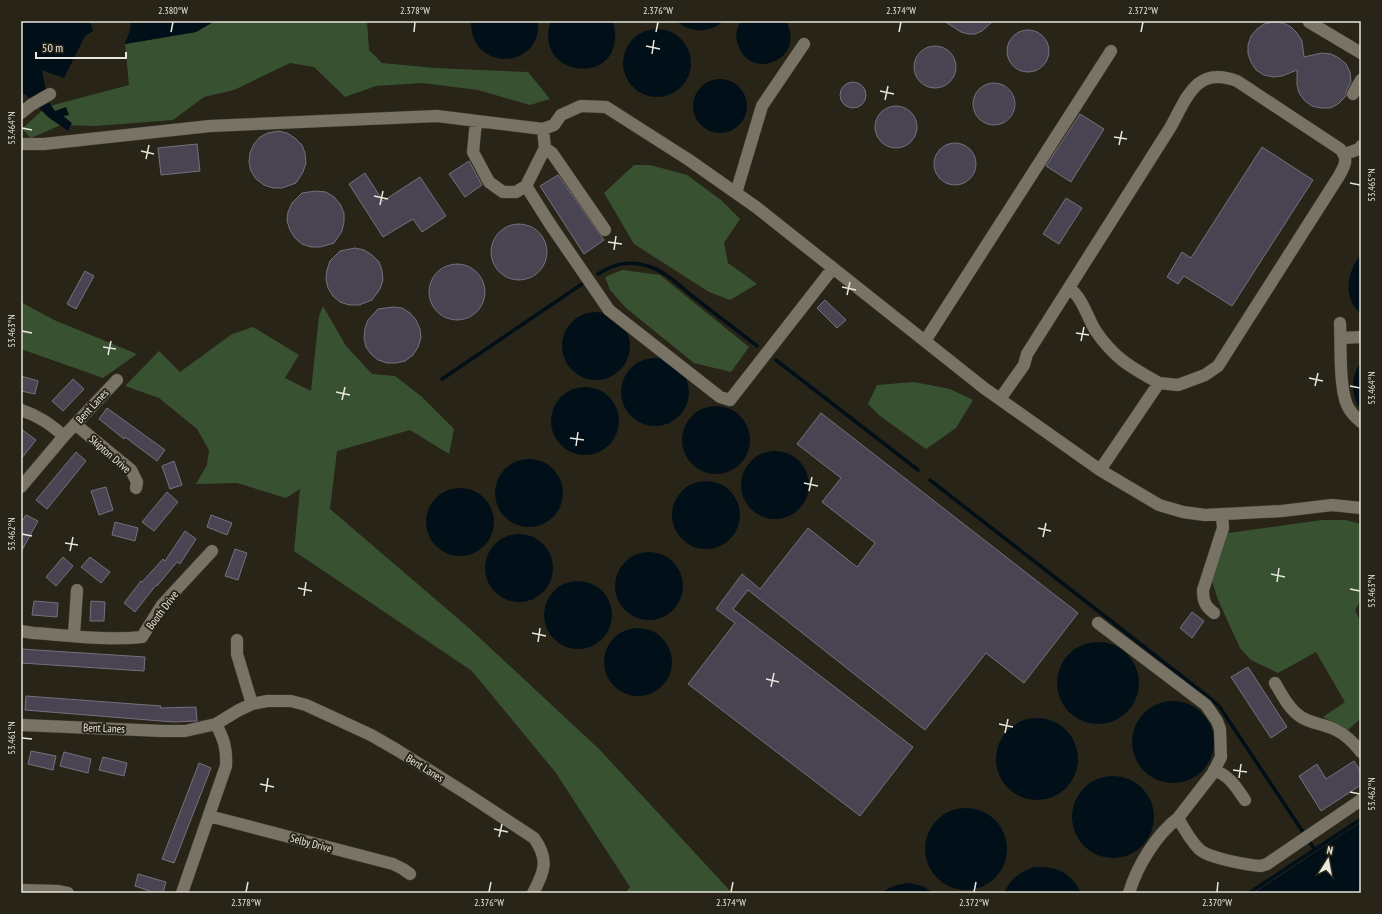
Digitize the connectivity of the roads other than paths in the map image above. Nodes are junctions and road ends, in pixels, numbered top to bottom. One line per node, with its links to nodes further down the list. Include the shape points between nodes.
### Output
1 (1323, 21): 3 (street, via 1327,26)
2 (1309, 22): 3 (street)
3 (1327, 33): 6 (street)
4 (804, 44): 18 (street, via 762,106)
5 (1111, 51): 25 (street)
6 (1361, 52)
7 (1361, 80): 9 (street)
8 (50, 94): 10 (street)
9 (1352, 94)
10 (21, 113)
11 (476, 120): 12 (street); 13 (street, via 438,116 210,126 44,144); 17 (street, via 473,152 489,182 503,192 516,192)
12 (543, 129): 15 (street); 18 (street, via 554,125 561,115 581,106 606,108)
13 (21, 144)
14 (1361, 146): 16 (street)
15 (545, 148): 17 (street); 19 (street, via 552,153)
16 (1345, 154): 21 (street, via 1237,81 1221,76 1205,79 1192,90); 27 (street, via 1346,161 1339,176 1218,366 1205,375 1178,385)
17 (526, 186): 20 (street, via 609,310 720,397 730,400)
18 (736, 193): 20 (street)
19 (605, 230)
20 (833, 268): 25 (street)
21 (1069, 288): 27 (street, via 1076,293 1096,331 1116,356); 28 (street, via 1027,354 1024,365)
22 (1340, 323): 24 (street)
23 (1361, 337): 24 (street)
24 (1341, 338): 30 (street, via 1343,393 1348,406)
25 (925, 341): 28 (street)
26 (117, 380): 31 (street, Bent Lanes)
27 (1159, 383): 33 (street)
28 (1000, 399): 33 (street)
29 (21, 410): 32 (street, via 46,421)
30 (1361, 422)
31 (75, 424): 32 (street, Bent Lanes); 35 (street, Skipton Drive, via 131,470)
32 (64, 436): 34 (street, Bent Lanes)
33 (1100, 470): 37 (street, via 1159,505 1183,512)
34 (21, 487)
35 (136, 488)
36 (1361, 508): 37 (street, via 1332,505)
37 (1222, 514): 40 (street, via 1222,528 1203,590 1206,606)
38 (212, 550): 43 (street, Booth Drive, via 162,605 142,637 129,639)
39 (77, 590): 43 (street)
40 (1214, 613)
41 (1098, 623): 50 (street, via 1212,712 1218,721 1222,747 1221,757)
42 (21, 631): 43 (street, Booth Drive)
43 (74, 635)
44 (236, 640): 46 (street, via 237,654)
45 (1275, 683): 49 (street, via 1286,702 1300,717 1335,729 1351,740)
46 (252, 704): 47 (street, Bent Lanes); 59 (street, Bent Lanes, via 291,701 306,705 371,735 534,838 541,848 544,860 541,877)
47 (216, 724): 48 (street, Bent Lanes, via 186,731); 53 (street, via 227,753 226,766)
48 (21, 725)
49 (1361, 752)
50 (1214, 770): 51 (street, via 1233,782); 54 (street)
51 (1245, 800)
52 (1361, 800): 54 (street, via 1261,866 1209,856 1190,839)
53 (209, 816): 55 (street, Selby Drive, via 393,864); 58 (street)
54 (1178, 818): 60 (street, via 1144,858)
55 (410, 874)
56 (21, 890): 57 (street)
57 (68, 893)
58 (182, 893)
59 (533, 893)
60 (1129, 893)

